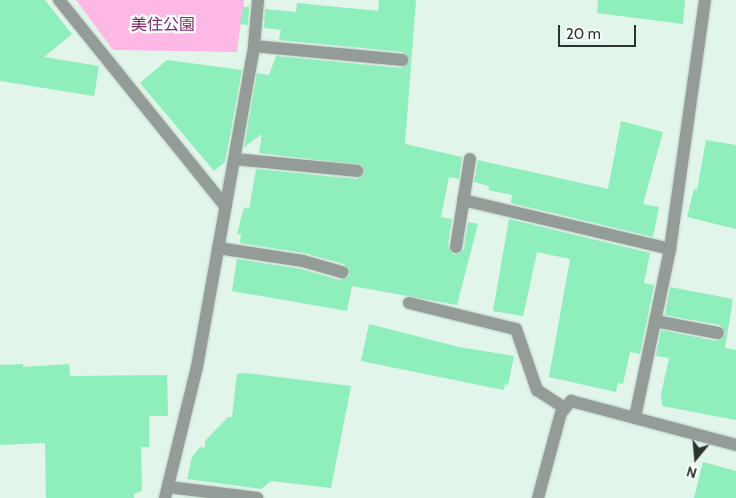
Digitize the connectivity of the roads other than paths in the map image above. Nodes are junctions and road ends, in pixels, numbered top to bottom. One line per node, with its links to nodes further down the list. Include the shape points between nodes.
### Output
1 (60, 0): 10 (street)
2 (258, 0): 4 (street)
3 (705, 0): 13 (street)
4 (254, 46): 5 (street); 7 (street)
5 (402, 60)
6 (470, 158): 9 (street)
7 (235, 159): 8 (street); 10 (street)
8 (357, 171)
9 (463, 200): 11 (street); 13 (street)
10 (225, 206): 12 (street)
11 (456, 247)
12 (218, 248): 14 (street, via 303,261); 21 (street, via 198,367)
13 (670, 250): 16 (street)
14 (342, 272)
15 (410, 303): 18 (street, via 516,329 537,390)
16 (655, 321): 17 (street); 19 (street)
17 (718, 332)
18 (565, 408): 19 (street, via 571,401); 23 (street)
19 (635, 417): 20 (street)
20 (736, 445)
21 (166, 492): 22 (street)
22 (257, 498)
23 (538, 498)

